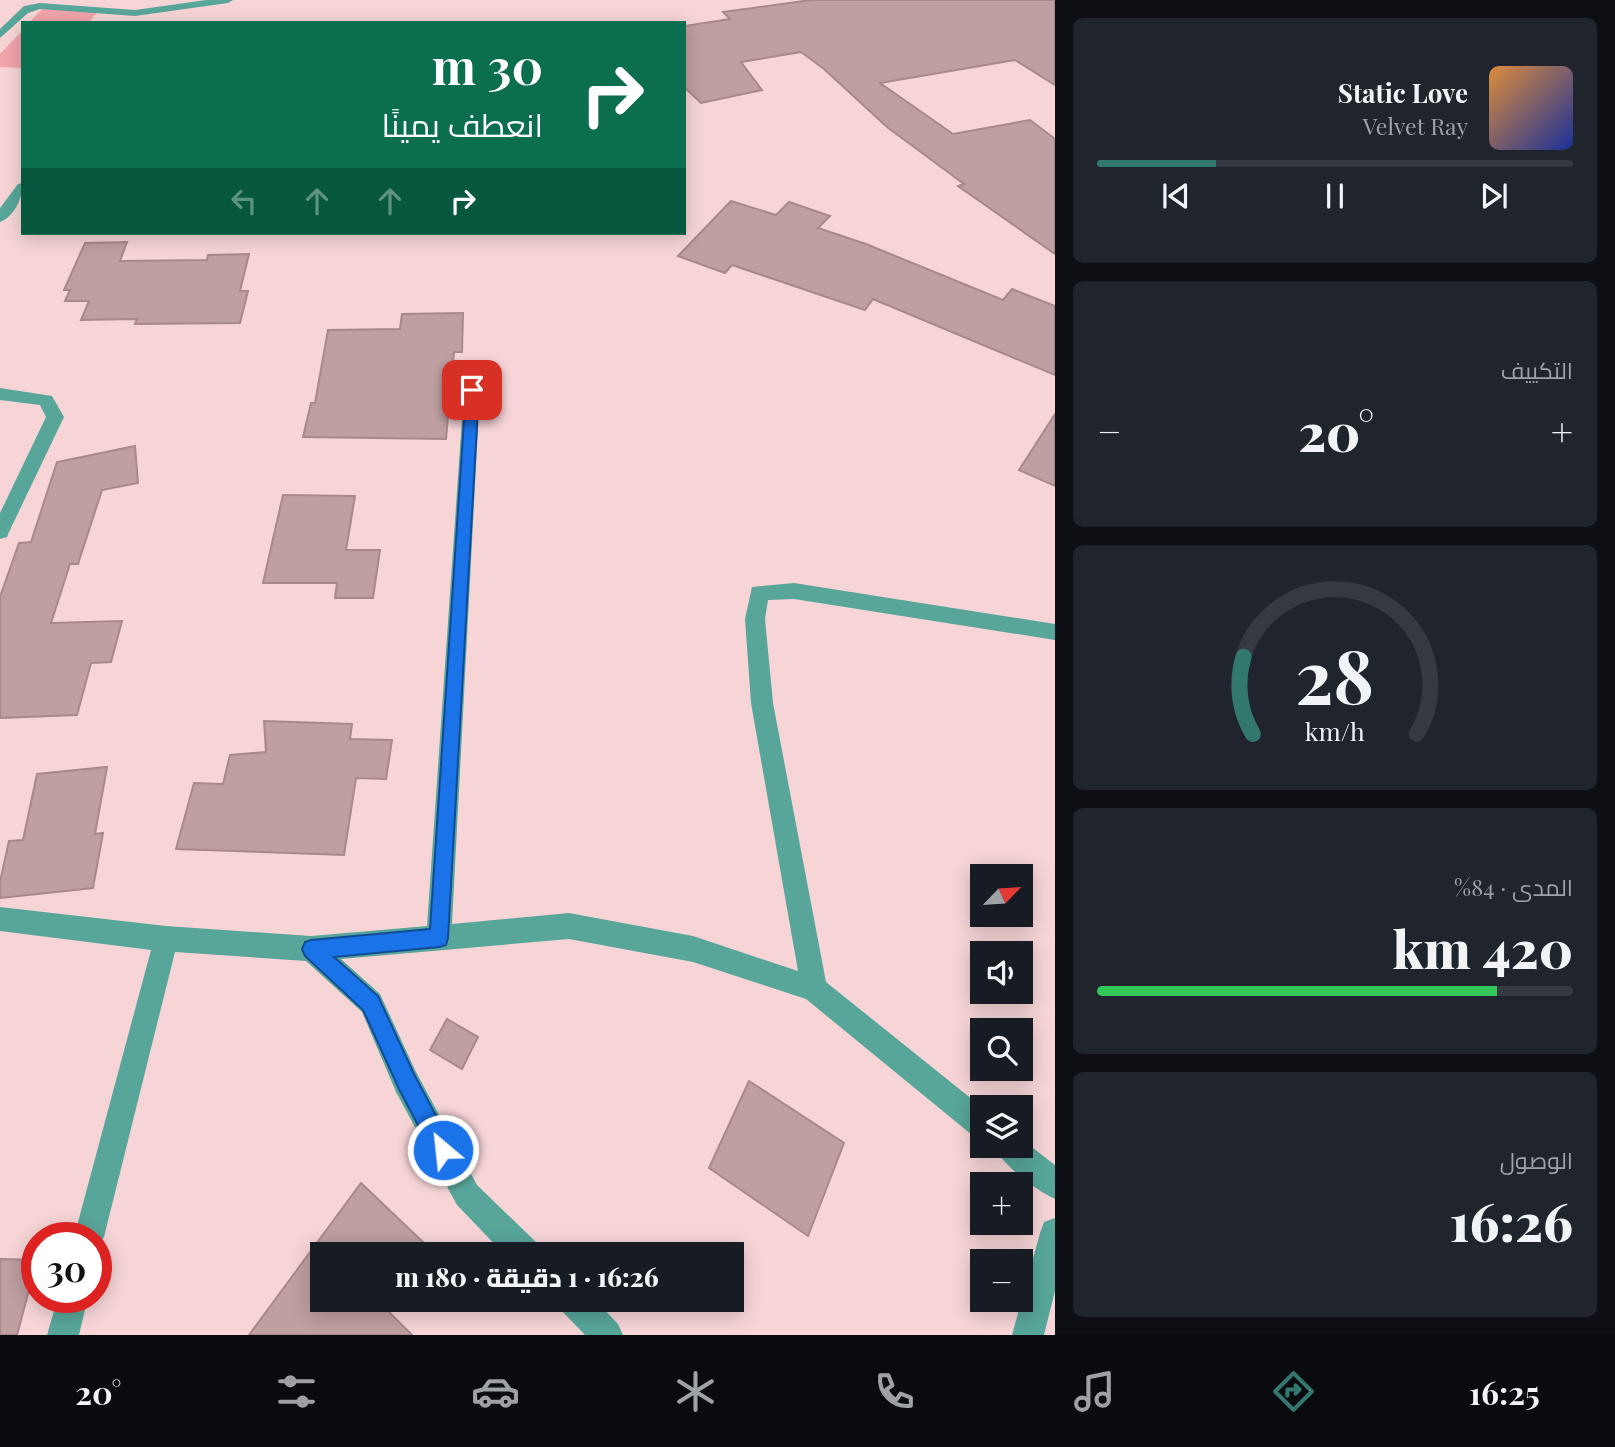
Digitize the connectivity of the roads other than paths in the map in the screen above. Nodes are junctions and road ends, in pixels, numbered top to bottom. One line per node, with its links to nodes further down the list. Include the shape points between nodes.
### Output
1 (228, 0): 2 (street, via 136,13 64,1 48,3 28,8)
2 (0, 35)
3 (21, 190): 4 (street)
4 (0, 218)
5 (472, 390): 10 (street)
6 (0, 394): 7 (street, via 46,400 55,417)
7 (0, 532)
8 (1055, 632): 13 (street, via 794,591 758,593 755,619 762,702)
9 (0, 919): 11 (street)
10 (439, 938): 12 (street); 13 (street, via 569,926 693,949)
11 (166, 939): 12 (street); 17 (street)
12 (311, 949): 19 (street, via 370,1003 467,1195)
13 (814, 989): 14 (street)
14 (970, 1115)
15 (1023, 1158): 16 (street)
16 (1055, 1184)
17 (93, 1222)
18 (1055, 1233): 24 (street)
19 (514, 1242)
20 (585, 1312): 23 (street)
21 (69, 1313): 22 (street)
22 (63, 1335)
23 (607, 1335)
24 (1028, 1335)

